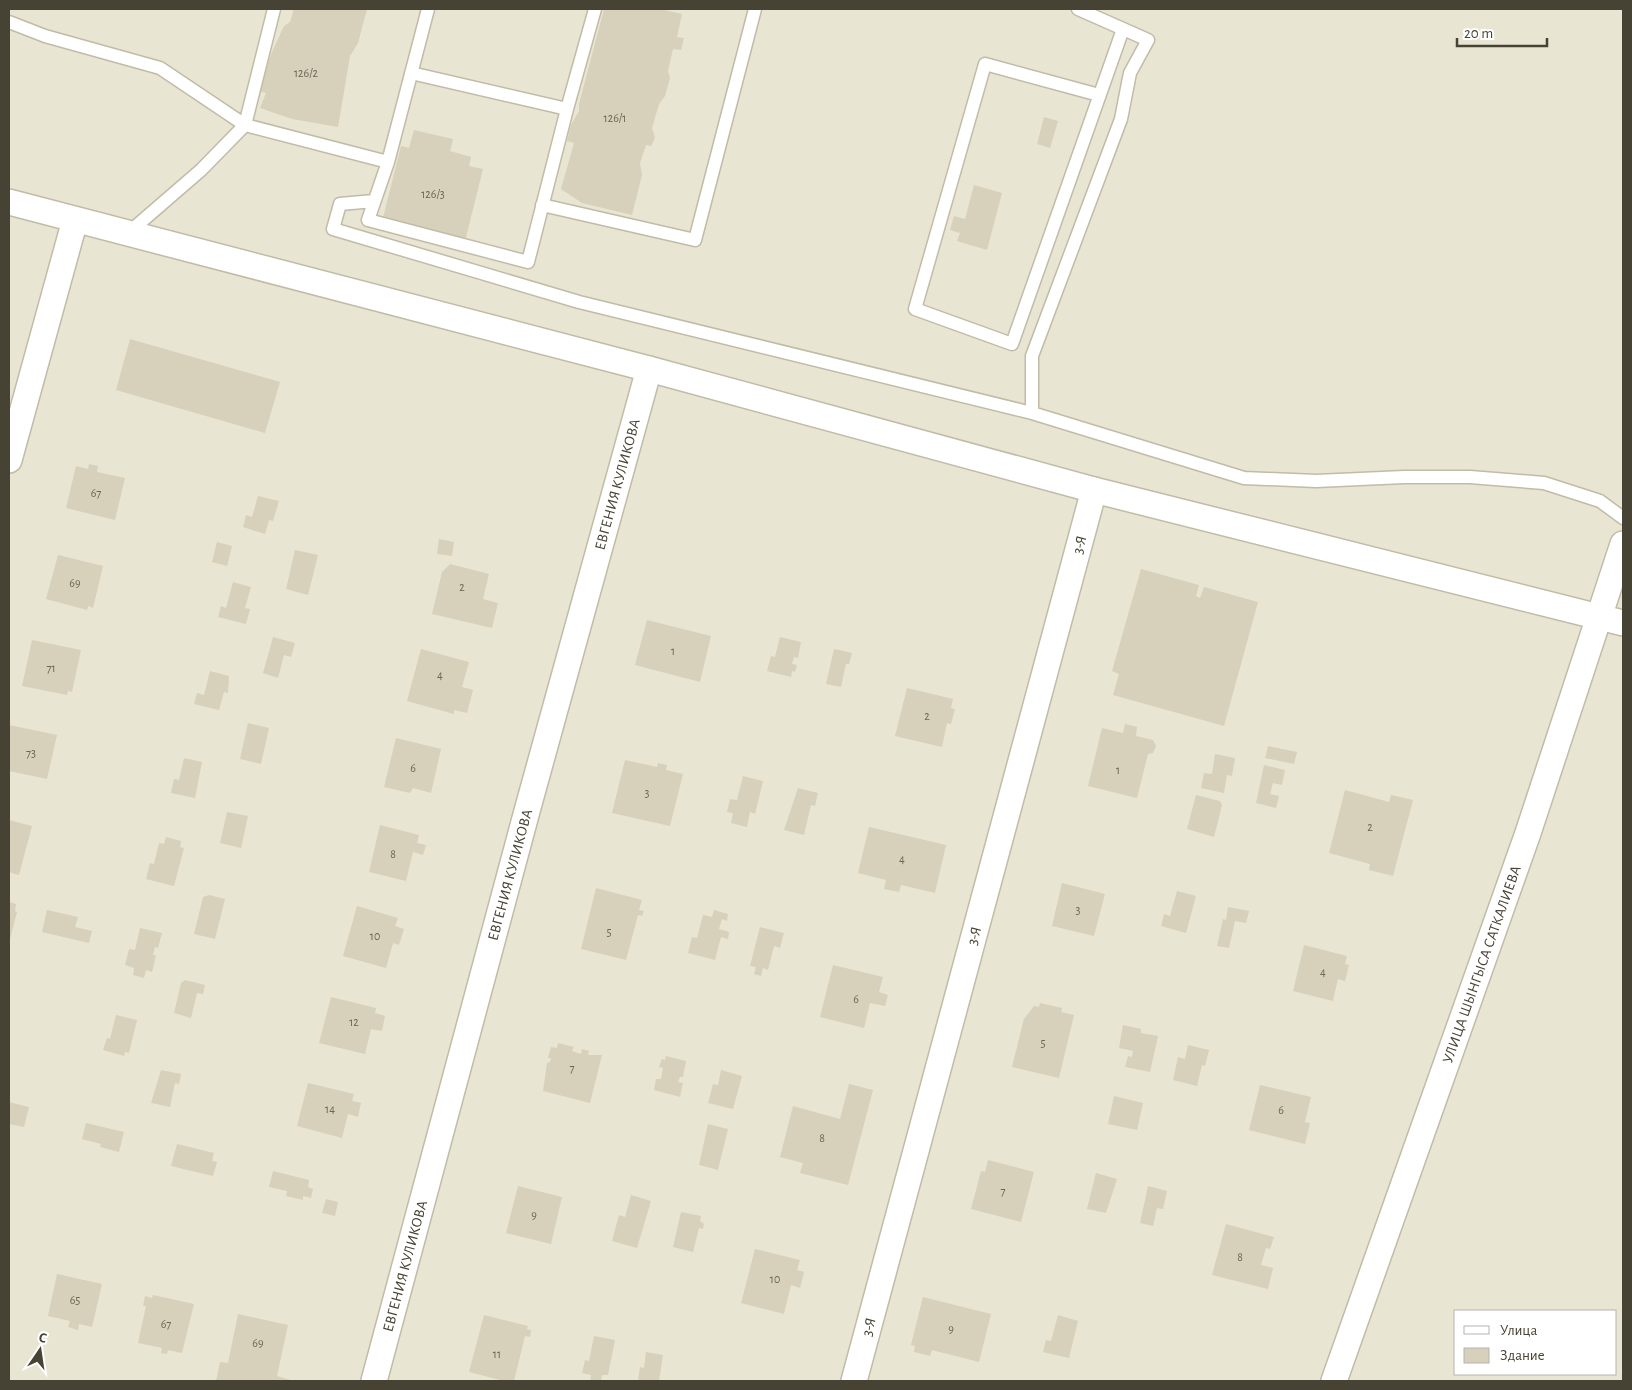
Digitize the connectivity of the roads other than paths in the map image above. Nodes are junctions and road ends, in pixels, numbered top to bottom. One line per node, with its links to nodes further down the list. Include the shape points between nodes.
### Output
1 (274, 9): 11 (lane)
2 (428, 9): 8 (lane)
3 (595, 9): 10 (lane)
4 (755, 9): 15 (lane, via 695,240)
5 (1078, 9): 7 (lane)
6 (9, 22): 11 (lane, via 45,36 160,68)
7 (1124, 29): 9 (lane); 19 (lane, via 1148,40 1130,73 1121,119 1032,356)
8 (411, 73): 10 (lane); 12 (lane)
9 (1099, 95): 9 (lane, via 1012,344 915,309 984,64)
10 (567, 109): 15 (lane)
11 (245, 125): 12 (lane); 17 (lane, via 201,170)
12 (388, 162): 13 (lane)
13 (374, 201): 15 (lane, via 368,220 528,262); 19 (lane, via 340,204 333,229 579,302)
14 (9, 202): 16 (street)
15 (542, 205)
16 (75, 220): 17 (street); 20 (street)
17 (127, 234): 18 (street)
18 (648, 370): 21 (street); 26 (street, ЕВГЕНИЯ КУЛИКОВА)
19 (1032, 413): 22 (lane, via 1244,478 1316,481 1470,476 1544,483 1600,501)
20 (9, 460)
21 (1094, 490): 24 (street); 27 (street, 3-Я)
22 (1623, 518)
23 (1623, 544): 24 (street, УЛИЦА ШЫНГЫСА САТКАЛИЕВА)
24 (1599, 617): 25 (street); 28 (street, УЛИЦА ШЫНГЫСА САТКАЛИЕВА, via 1528,833)
25 (1623, 623)
26 (374, 1381)
27 (854, 1381)
28 (1334, 1381)

